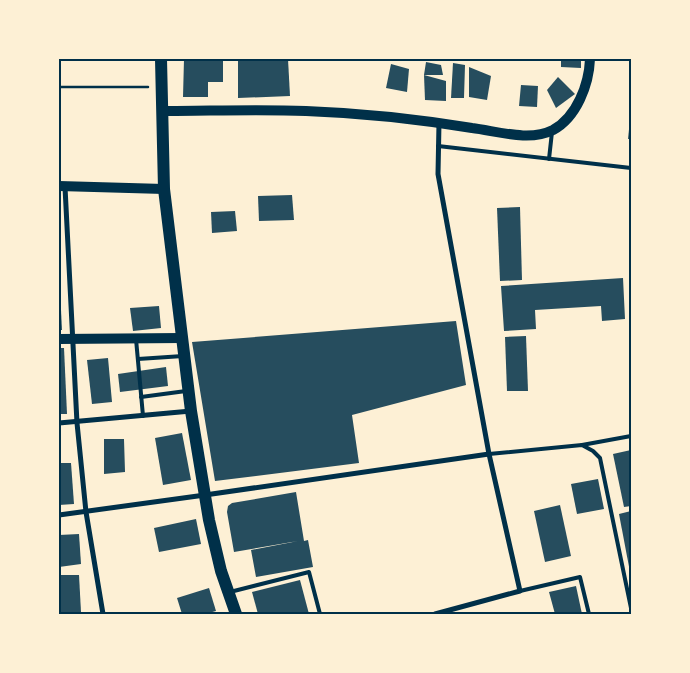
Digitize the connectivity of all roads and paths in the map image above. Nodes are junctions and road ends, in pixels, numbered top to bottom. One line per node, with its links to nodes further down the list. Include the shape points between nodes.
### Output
1 (161, 59): 3 (highway)
2 (590, 59): 7 (main road, via 587,83 579,101 569,118)
3 (162, 86): 4 (path); 5 (highway)
4 (59, 87)
5 (162, 111): 6 (main road, via 305,111); 12 (highway)
6 (439, 122): 7 (main road, via 516,134 540,134); 8 (street)
7 (553, 130): 9 (lane)
8 (438, 146): 9 (lane); 27 (street, via 438,174)
9 (549, 159): 10 (lane)
10 (631, 168)
11 (62, 187): 12 (main road); 16 (street)
12 (164, 189): 14 (highway)
13 (136, 338): 14 (main road); 16 (main road); 18 (lane)
14 (182, 338): 17 (highway)
15 (59, 339): 16 (main road)
16 (73, 339): 23 (street)
17 (185, 356): 18 (lane); 19 (highway)
18 (138, 359): 20 (lane)
19 (189, 391): 20 (lane); 21 (highway)
20 (141, 397): 22 (lane)
21 (191, 411): 22 (street); 28 (highway)
22 (143, 416): 23 (street)
23 (78, 422): 24 (street); 29 (street)
24 (59, 423)
25 (631, 436): 26 (lane)
26 (582, 445): 27 (lane); 33 (lane, via 600,458)
27 (489, 454): 28 (street); 31 (street)
28 (205, 496): 29 (street); 32 (highway)
29 (86, 512): 30 (street); 34 (street)
30 (59, 515)
31 (520, 591): 37 (street); 38 (lane, via 580,577)
32 (228, 592): 35 (highway); 36 (lane, via 309,572)
33 (631, 608)
34 (103, 614)
35 (236, 614)
36 (320, 614)
37 (435, 614)
38 (589, 614)

